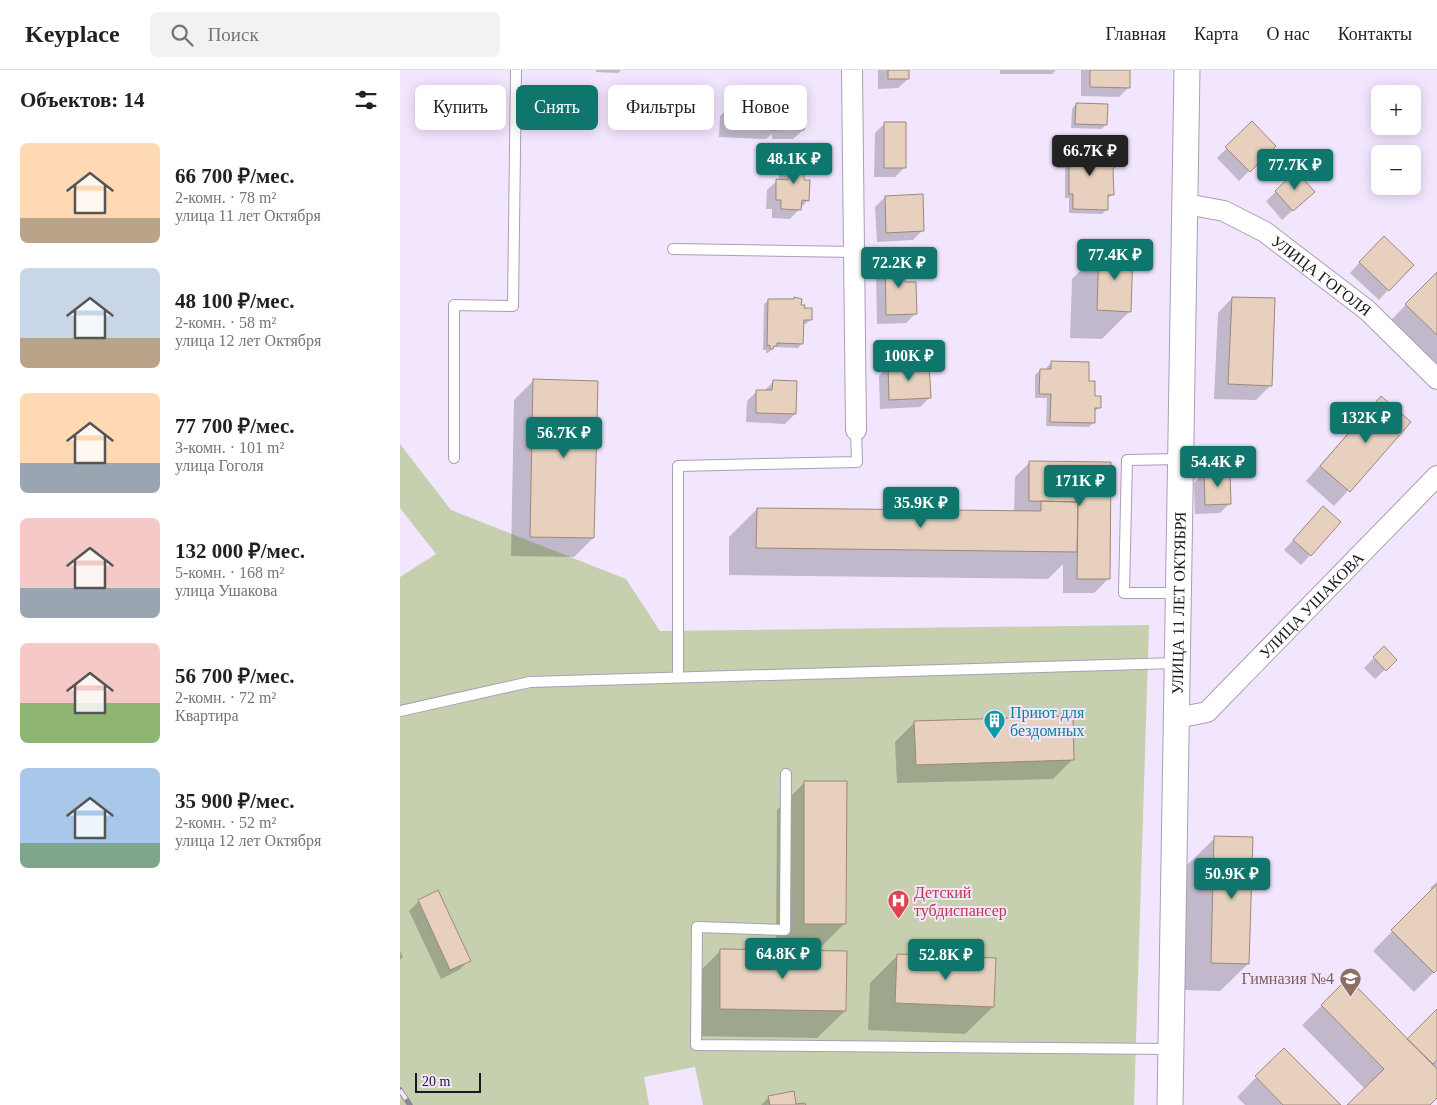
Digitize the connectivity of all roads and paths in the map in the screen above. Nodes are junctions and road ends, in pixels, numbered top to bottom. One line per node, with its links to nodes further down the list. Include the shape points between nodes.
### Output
1 (516, 70): 9 (lane, via 513,306 454,306)
2 (852, 70): 6 (street)
3 (1187, 70): 4 (street, УЛИЦА 11 ЛЕТ ОКТЯБРЯ)
4 (1186, 204): 7 (street, УЛИЦА ГОГОЛЯ, via 1224,211 1265,232 1367,310); 10 (street, УЛИЦА 11 ЛЕТ ОКТЯБРЯ)
5 (673, 249): 6 (lane)
6 (854, 252): 8 (street)
7 (1437, 380)
8 (856, 430): 14 (lane, via 857,462 678,466)
9 (454, 458)
10 (1180, 459): 12 (street, УЛИЦА 11 ЛЕТ ОКТЯБРЯ); 12 (lane, via 1127,460 1124,584 1124,593)
11 (1437, 476): 16 (street, УЛИЦА УШАКОВА, via 1207,712)
12 (1178, 593): 13 (street, УЛИЦА 11 ЛЕТ ОКТЯБРЯ)
13 (1176, 663): 14 (lane); 16 (street, УЛИЦА 11 ЛЕТ ОКТЯБРЯ)
14 (678, 677): 15 (lane, via 530,682)
15 (400, 710)
16 (1177, 718): 18 (street, УЛИЦА 11 ЛЕТ ОКТЯБРЯ)
17 (786, 774): 18 (lane, via 786,930 697,928 696,1045)
18 (1171, 1049): 19 (street, УЛИЦА 11 ЛЕТ ОКТЯБРЯ)
19 (1170, 1105)

